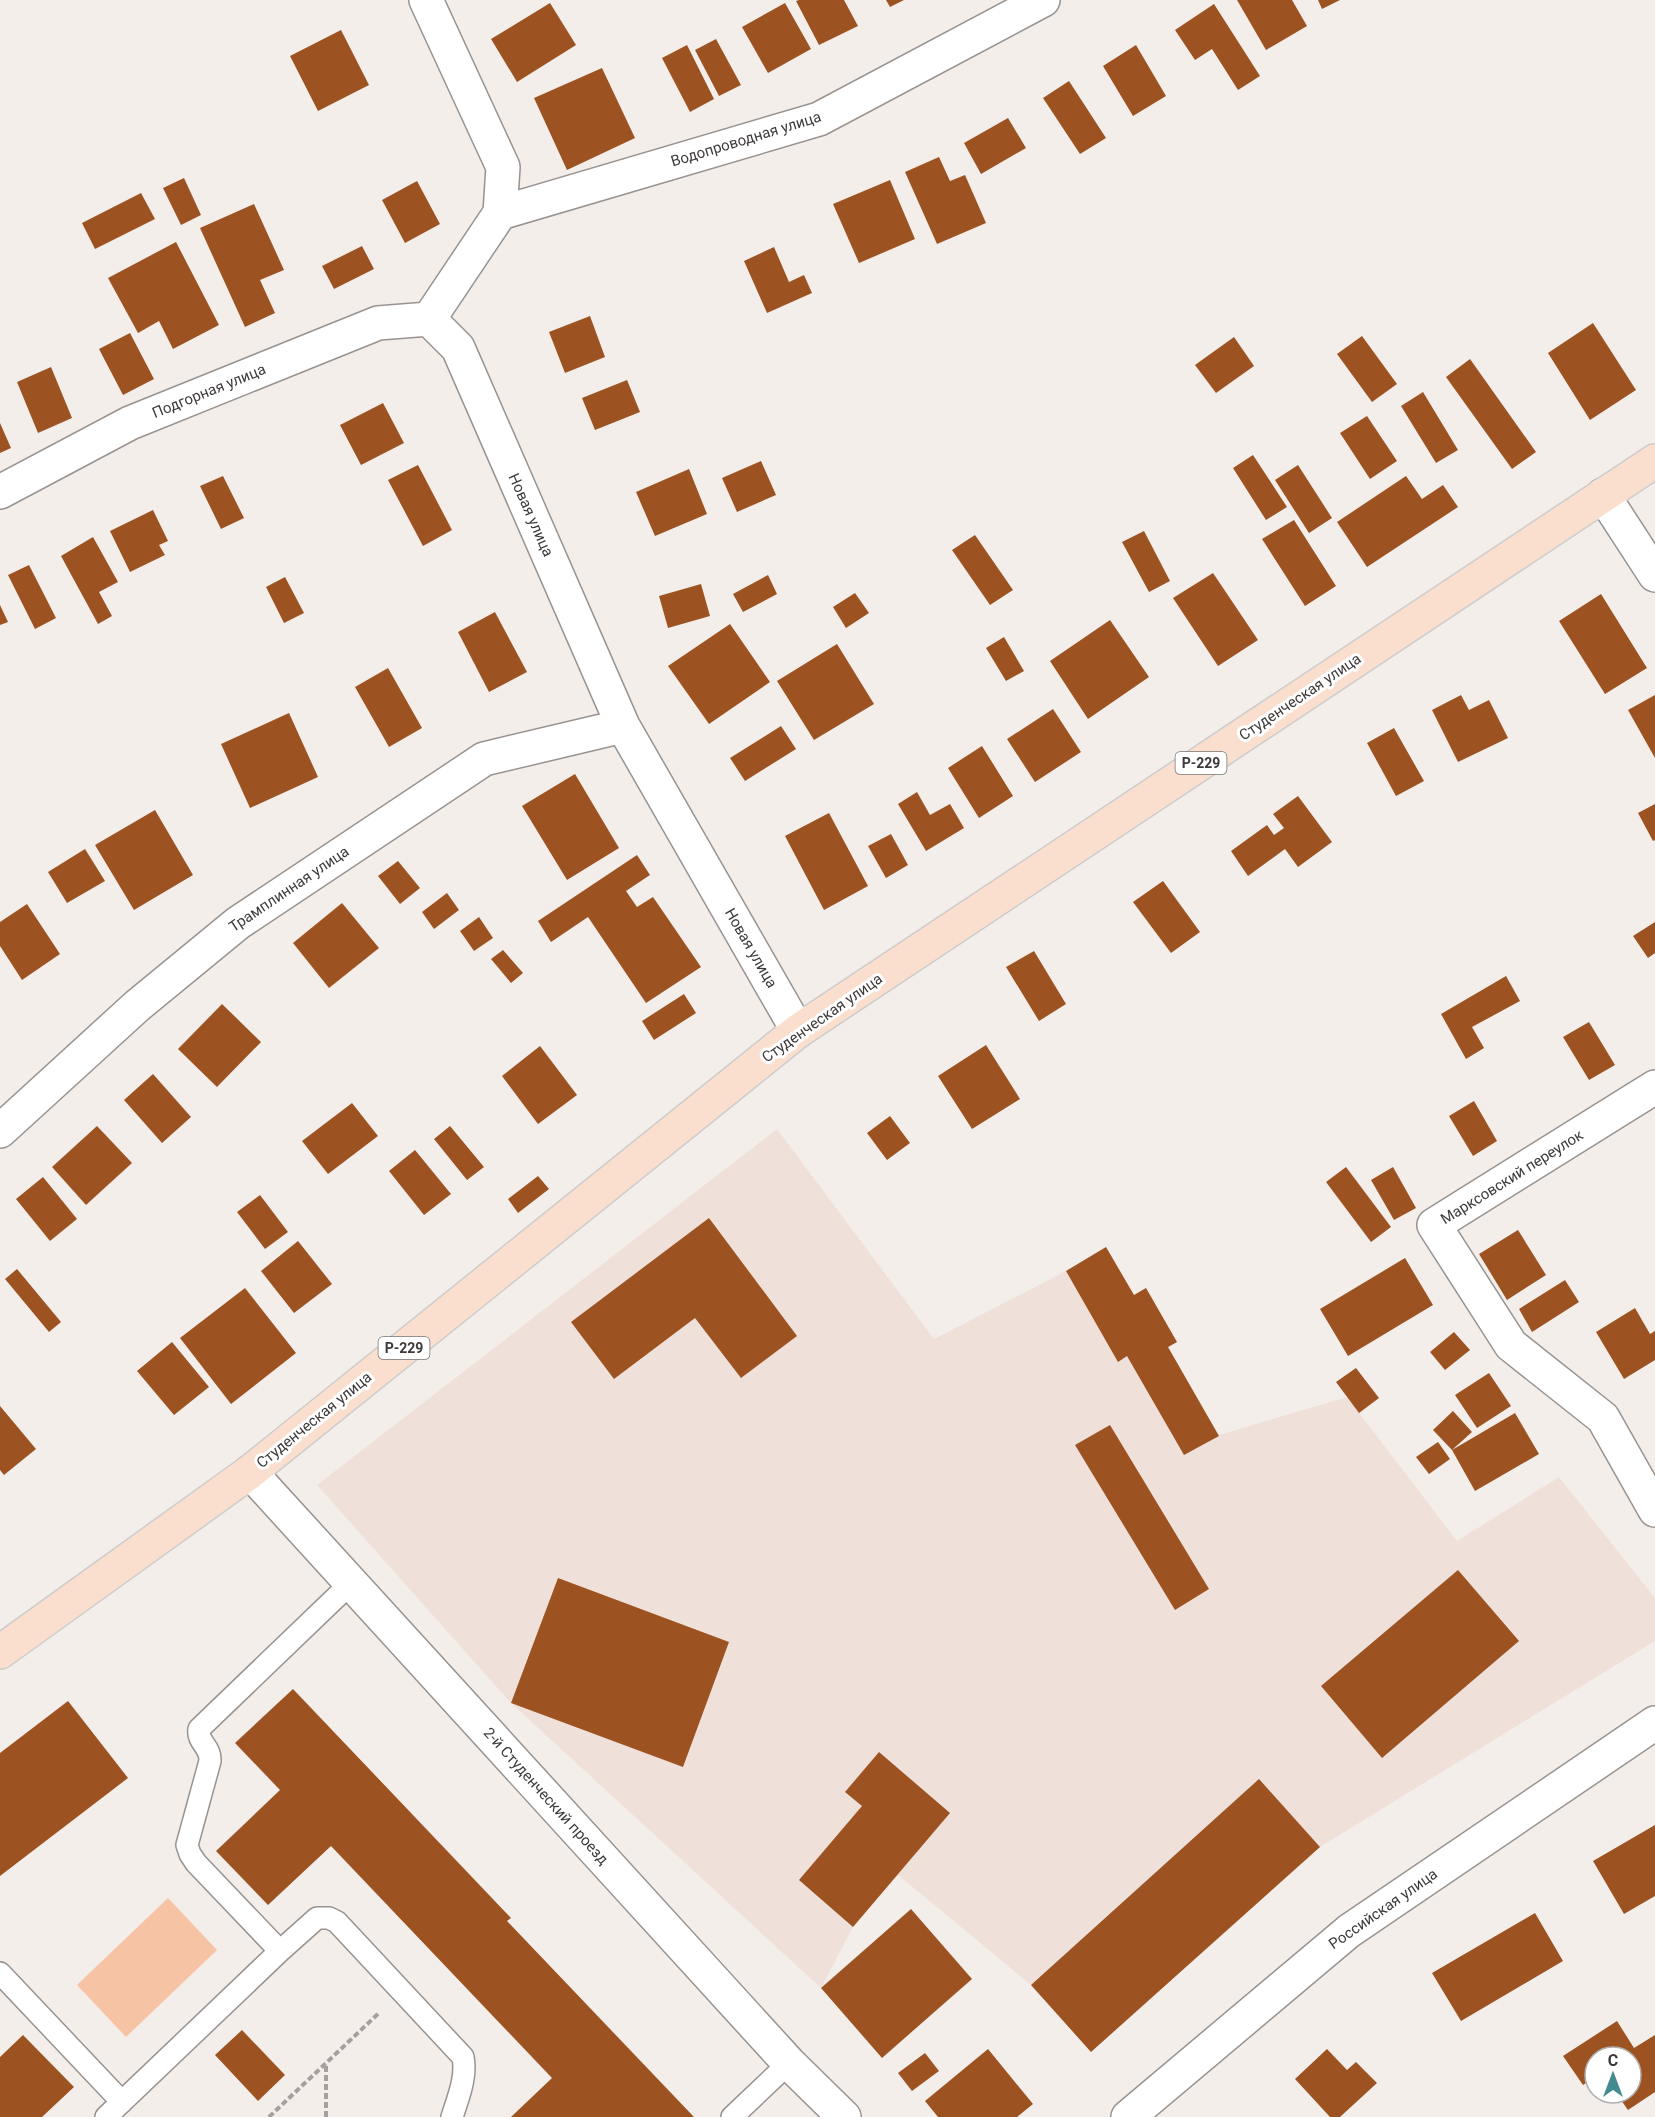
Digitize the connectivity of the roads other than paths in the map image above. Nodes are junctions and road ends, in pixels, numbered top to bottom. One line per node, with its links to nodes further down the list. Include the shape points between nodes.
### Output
1 (426, 0): 3 (street, via 503,167)
2 (1043, 0): 3 (street, Водопроводная улица, via 819,119)
3 (500, 213): 4 (street)
4 (429, 320): 6 (street, Подгорная улица, via 378,323 130,423); 9 (street, Новая улица, via 458,348)
5 (1655, 461): 7 (main road, Студенческая улица / Р-229)
6 (0, 492)
7 (1604, 495): 8 (street); 10 (main road, Студенческая улица / Р-229)
8 (1655, 575)
9 (623, 726): 10 (street, Новая улица); 12 (street, Трамплинная улица, via 484,759 238,923 137,1006)
10 (798, 1031): 13 (main road, Студенческая улица / Р-229)
11 (1655, 1087): 14 (street, Марксовский переулок, via 1434,1225 1511,1345 1603,1418)
12 (0, 1131)
13 (250, 1472): 15 (street, 2-й Студенческий проезд); 16 (main road, Студенческая улица / Р-229)
14 (1655, 1510)
15 (351, 1583): 18 (lane, via 200,1729 201,1740 210,1750 210,1761 188,1834 190,1854); 20 (street, 2-й Студенческий проезд)
16 (0, 1652)
17 (1655, 1723): 26 (street, Российская улица, via 1349,1931)
18 (280, 1951): 21 (lane); 23 (lane, via 318,1918 337,1922 463,2057 464,2077)
19 (0, 1973): 21 (lane)
20 (789, 2063): 24 (lane); 25 (street, 2-й Студенческий проезд)
21 (122, 2102): 22 (lane)
22 (106, 2117)
23 (452, 2117)
24 (732, 2117)
25 (844, 2117)
26 (1128, 2117)

